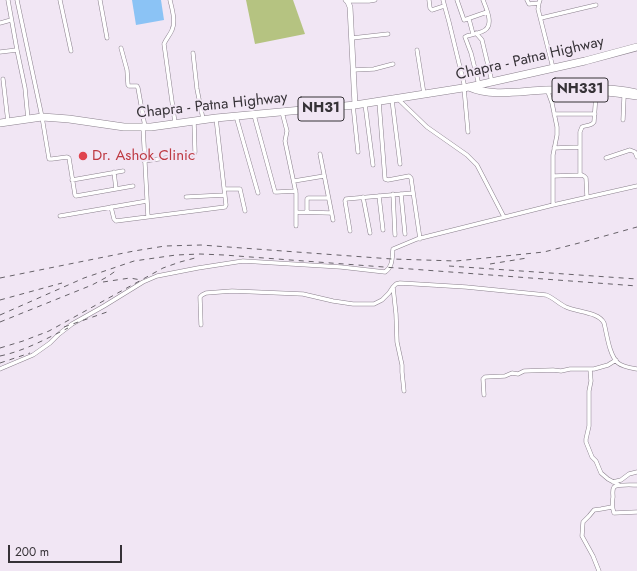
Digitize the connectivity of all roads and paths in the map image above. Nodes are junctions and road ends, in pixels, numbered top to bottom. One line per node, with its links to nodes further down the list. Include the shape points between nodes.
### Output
1 (8, 0): 19 (street)
2 (16, 0): 56 (street)
3 (60, 0): 30 (street)
4 (100, 0): 23 (street)
5 (170, 0): 64 (street, via 174,24 164,44)
6 (346, 0): 7 (street); 24 (street, via 350,7)
7 (375, 0)
8 (429, 0): 15 (street, via 431,10)
9 (442, 0): 15 (street)
10 (457, 0): 18 (street, via 463,20)
11 (483, 0): 16 (street)
12 (527, 0): 13 (street, via 529,4)
13 (539, 1): 17 (street)
14 (596, 5): 17 (street)
15 (444, 6): 38 (street)
16 (487, 12): 18 (street); 22 (street, via 488,26)
17 (541, 18): 33 (street)
18 (469, 19): 22 (street)
19 (11, 20): 20 (street); 27 (street)
20 (0, 23)
21 (388, 34): 24 (street)
22 (475, 34): 36 (street, via 482,40); 37 (street, via 465,38)
23 (107, 38)
24 (352, 38): 34 (street)
25 (637, 47): 33 (highway, Chapra - Patna Highway / NH31)
26 (121, 48): 65 (street, via 128,85 138,88)
27 (17, 50): 29 (street); 58 (street)
28 (417, 50): 43 (street)
29 (0, 52)
30 (71, 52)
31 (192, 53): 59 (street)
32 (393, 64): 34 (street)
33 (553, 68): 36 (highway, Chapra - Patna Highway / NH31)
34 (353, 70): 50 (street)
35 (3, 79): 62 (street)
36 (492, 82): 37 (highway, Chapra - Patna Highway / NH31)
37 (479, 85): 38 (highway, Chapra - Patna Highway / NH31)
38 (466, 88): 39 (highway, NH331); 43 (highway, Chapra - Patna Highway / NH31); 66 (street)
39 (507, 92): 40 (street); 41 (street, via 523,88 570,86 628,89); 44 (highway, NH331, via 593,90)
40 (548, 92): 42 (street); 53 (street)
41 (637, 92)
42 (596, 94): 45 (street); 54 (street)
43 (425, 95): 46 (highway, Chapra - Patna Highway / NH31)
44 (637, 96)
45 (624, 97): 47 (street); 60 (street)
46 (395, 99): 48 (highway, Chapra - Patna Highway / NH31); 76 (street); 109 (street, via 427,127 473,160)
47 (637, 99)
48 (379, 102): 49 (highway, Chapra - Patna Highway / NH31); 90 (street, via 385,179 410,176)
49 (365, 104): 50 (highway, Chapra - Patna Highway / NH31); 77 (street)
50 (354, 105): 51 (highway, Chapra - Patna Highway / NH31); 71 (street)
51 (282, 112): 52 (highway, Chapra - Patna Highway / NH31); 84 (street, via 286,130 285,141)
52 (253, 114): 55 (highway, Chapra - Patna Highway / NH31); 89 (street, via 275,192)
53 (554, 114): 54 (street); 68 (street, via 557,132)
54 (595, 114): 67 (street, via 594,123 581,129)
55 (236, 116): 57 (highway, Chapra - Patna Highway / NH31); 91 (street)
56 (42, 118): 58 (highway, Chapra - Patna Highway / NH31); 65 (highway, Chapra - Patna Highway / NH31); 83 (street, via 49,158 69,158)
57 (216, 118): 59 (highway, Chapra - Patna Highway / NH31); 88 (street)
58 (28, 119): 62 (highway, Chapra - Patna Highway / NH31)
59 (203, 120): 61 (highway, Chapra - Patna Highway / NH31)
60 (623, 120)
61 (194, 121): 64 (highway, Chapra - Patna Highway / NH31); 75 (street, via 194,154)
62 (8, 122): 63 (highway, Chapra - Patna Highway / NH31)
63 (0, 123)
64 (175, 123): 65 (highway, Chapra - Patna Highway / NH31)
65 (144, 127): 75 (street)
66 (468, 132)
67 (580, 147): 68 (street); 80 (street)
68 (554, 148): 82 (street)
69 (637, 148): 70 (street)
70 (632, 150): 73 (street); 74 (street)
71 (358, 152)
72 (320, 154): 81 (street)
73 (637, 157)
74 (606, 158)
75 (144, 161): 100 (street)
76 (400, 164)
77 (373, 165)
78 (123, 171): 79 (street)
79 (114, 172): 83 (street); 87 (street)
80 (582, 175): 82 (street); 98 (street, via 586,178)
81 (324, 176): 84 (street); 99 (street)
82 (554, 176): 101 (street)
83 (72, 180): 87 (street, via 77,197)
84 (294, 181): 89 (street)
85 (133, 186): 87 (street)
86 (637, 186): 98 (street)
87 (116, 189)
88 (224, 190): 94 (street); 103 (street, via 240,189)
89 (296, 191): 104 (street)
90 (413, 192): 93 (street); 117 (street)
91 (258, 193)
92 (393, 194): 93 (street); 95 (street); 116 (street)
93 (401, 194): 115 (street)
94 (225, 195): 96 (street); 108 (street, via 224,208)
95 (379, 196): 97 (street); 113 (street)
96 (186, 197)
97 (363, 197): 112 (street, via 346,200); 114 (street)
98 (587, 197): 101 (street)
99 (328, 198): 105 (street, via 308,198); 106 (street)
100 (147, 200): 102 (street); 108 (street)
101 (553, 205): 109 (street)
102 (111, 207): 107 (street); 108 (street, via 116,220)
103 (245, 211)
104 (296, 212): 105 (street); 111 (street)
105 (307, 212): 106 (street)
106 (331, 213): 110 (street)
107 (60, 216)
108 (148, 217)
109 (504, 217): 117 (street)
110 (332, 220)
111 (296, 226)
112 (350, 230)
113 (384, 230)
114 (370, 233)
115 (405, 234)
116 (395, 235)
117 (420, 239): 121 (street, via 393,249 391,264 384,273 341,267 243,262 152,278 72,324 33,355)
118 (392, 287): 119 (street, via 380,302 374,304 353,304 303,294 232,291 206,293 200,299); 120 (street, via 402,283 549,296 565,307 602,318); 124 (street)
119 (201, 325)
120 (616, 360): 122 (street, via 604,367); 123 (street, via 622,365)
121 (0, 369)
122 (590, 369): 125 (street, via 524,372 485,377); 127 (street, via 592,378 586,441 601,472)
123 (637, 369)
124 (404, 391)
125 (484, 395)
126 (637, 472): 127 (street)
127 (613, 482): 128 (street)
128 (619, 485): 129 (street); 130 (street, via 613,490)
129 (637, 485)
130 (612, 506): 131 (street, via 614,513); 132 (street, via 594,510 583,522 582,538)
131 (637, 512)
132 (599, 570)

